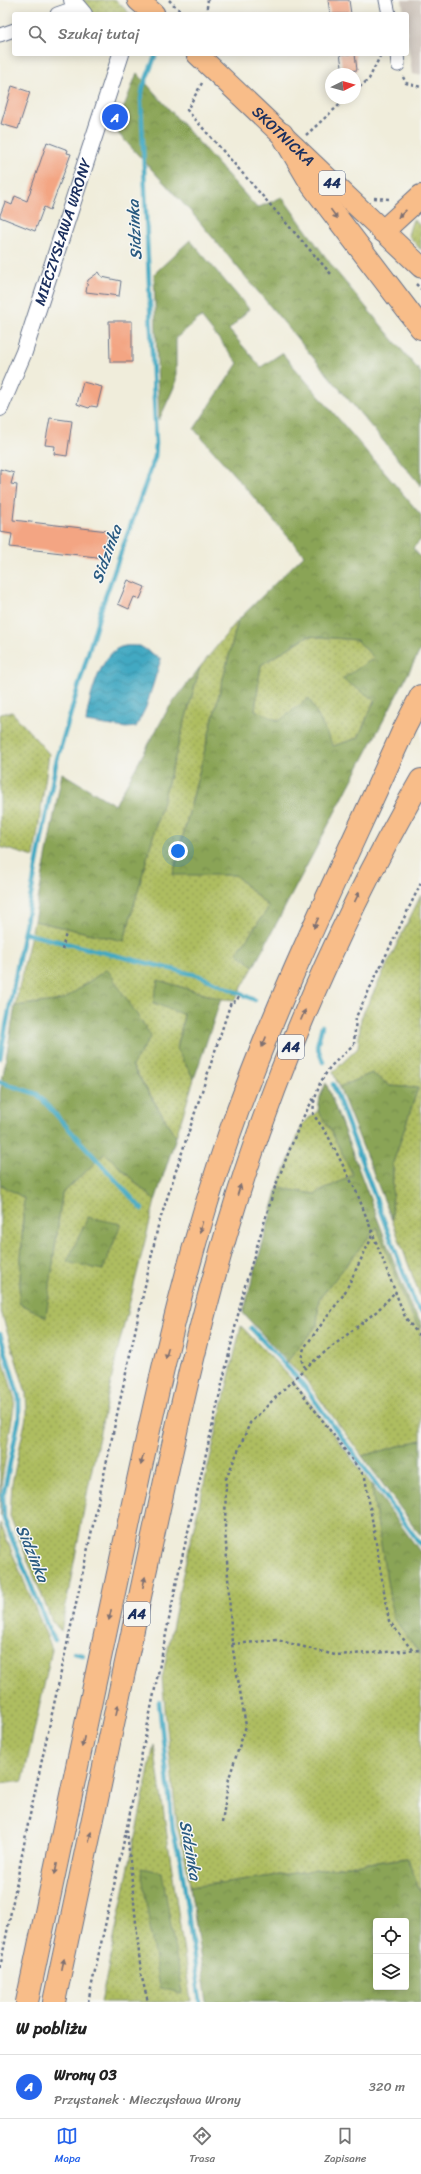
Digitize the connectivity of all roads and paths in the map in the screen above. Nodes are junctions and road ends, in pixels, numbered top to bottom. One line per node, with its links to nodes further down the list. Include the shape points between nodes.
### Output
1 (169, 0): 6 (path)
2 (208, 0): 7 (path)
3 (386, 0): 8 (street)
4 (78, 7): 5 (street)
5 (63, 12)
6 (181, 12)
7 (206, 12)
8 (389, 12)
9 (12, 31): 10 (street)
10 (0, 35)
11 (119, 56): 24 (street, MIECZYSŁAWA WRONY, via 24,352)
12 (380, 56): 15 (path, via 369,79)
13 (204, 60): 18 (main road, SKOTNICKA / 44); 22 (path, via 187,110)
14 (398, 60): 16 (path, via 406,83)
15 (361, 86)
16 (421, 87)
17 (338, 104): 18 (path)
18 (292, 136): 20 (main road, SKOTNICKA / 44); 23 (highway, one-way to 23, via 312,185)
19 (421, 196): 20 (highway, one-way to 20)
20 (383, 231): 21 (main road, SKOTNICKA / 44)
21 (421, 267)
22 (331, 274)
23 (421, 328)
24 (0, 408)
25 (421, 696): 30 (highway)
26 (421, 729): 30 (highway, A4)
27 (421, 780): 29 (highway, A4)
28 (421, 806): 29 (highway)
29 (369, 872): 48 (highway, A4, one-way to 29, via 159,1511 218,1262 244,1174 275,1086 309,1003)
30 (339, 875): 47 (highway, A4, one-way to 47, via 262,1046 229,1136 192,1257 141,1468)
31 (421, 883): 35 (path, via 356,1017 354,1044 330,1067)
32 (66, 933): 33 (path)
33 (62, 950)
34 (239, 995): 46 (path, via 237,1002 231,1002 158,1226 28,1824)
35 (315, 1096): 36 (path, via 313,1114 327,1134); 45 (path, via 301,1121 275,1187 244,1289 178,1575)
36 (372, 1228): 37 (path); 39 (path, via 371,1239 344,1294 304,1348 301,1359)
37 (396, 1291): 38 (path, via 405,1317); 39 (path, via 377,1311)
38 (421, 1338)
39 (305, 1368): 40 (path)
40 (293, 1380): 41 (path, via 250,1422 226,1479 225,1527); 42 (path, via 365,1477 389,1621)
41 (232, 1644): 42 (path, via 277,1640 334,1655); 44 (path, via 246,1726 229,1778)
42 (412, 1650): 43 (path)
43 (421, 1650)
44 (222, 1822)
45 (127, 1827): 49 (path); 50 (path, via 141,1974)
46 (0, 1968)
47 (27, 2002)
48 (54, 2002)
49 (88, 2002)
50 (148, 2002)

